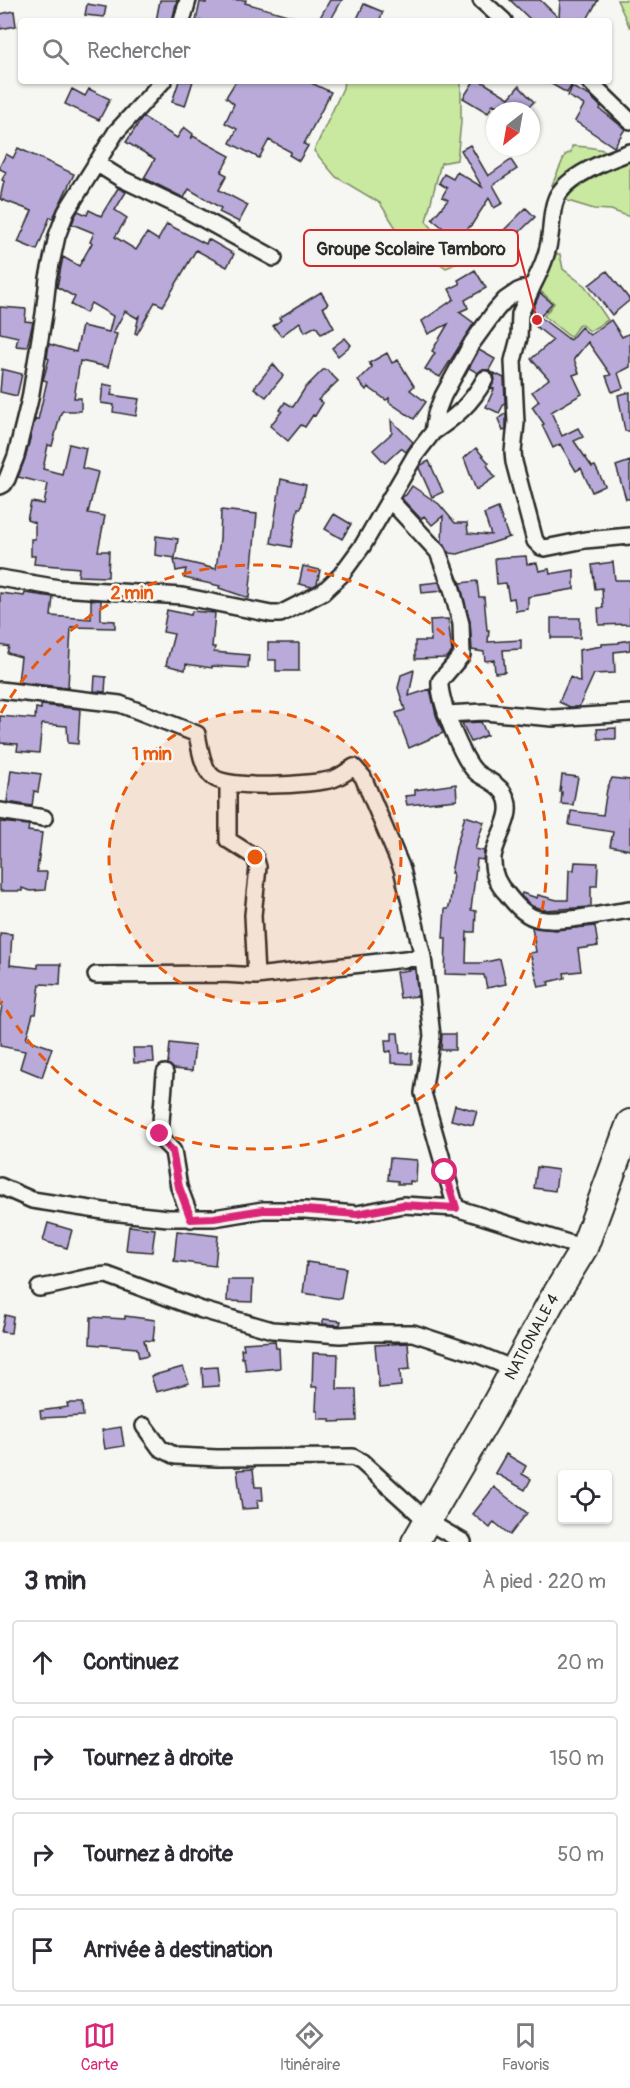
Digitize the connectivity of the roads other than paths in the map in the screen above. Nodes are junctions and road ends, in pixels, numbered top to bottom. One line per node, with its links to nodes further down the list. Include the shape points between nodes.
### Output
1 (188, 0): 3 (street)
2 (481, 0): 4 (street)
3 (183, 18)
4 (501, 18)
5 (160, 84): 9 (street, via 116,132)
6 (592, 84): 7 (street)
7 (630, 121)
8 (630, 152): 11 (street, via 579,175 557,196 544,262)
9 (96, 163): 10 (street); 14 (street, via 66,212 57,236 30,399 16,456)
10 (274, 258)
11 (533, 285): 13 (street, via 506,300 472,343 443,396); 16 (street, via 520,314 513,361 513,452 535,541 545,548)
12 (485, 379): 13 (street, via 453,420)
13 (433, 432): 15 (street)
14 (0, 486)
15 (390, 500): 17 (street, via 341,575 323,592 280,614 182,596 59,588); 20 (street, via 438,552 458,615 462,655 440,681)
16 (630, 536)
17 (0, 578)
18 (0, 690): 21 (street, via 120,704 197,734 213,777)
19 (630, 712): 20 (street, via 553,718 484,712)
20 (446, 714): 24 (street, via 469,763 503,792 508,805 508,818 494,857 494,873 500,887 520,909 534,918 550,921)
21 (228, 784): 25 (street, via 300,784 335,779 354,767 363,777 402,869); 27 (street, via 228,840 255,857 258,867 253,915)
22 (0, 811): 23 (street)
23 (44, 818)
24 (630, 910)
25 (423, 957): 27 (street); 31 (street, via 432,1036 423,1093)
26 (96, 975): 27 (street)
27 (256, 976)
28 (165, 1073): 32 (street, via 160,1134 172,1151)
29 (630, 1123): 33 (highway, NATIONALE 4)
30 (0, 1186): 32 (street, via 41,1202)
31 (456, 1208): 32 (street, via 403,1205 357,1214 263,1210); 33 (street)
32 (191, 1219)
33 (584, 1248): 35 (highway, NATIONALE 4)
34 (39, 1288): 35 (street, via 108,1275 202,1310 272,1330 340,1335 413,1333)
35 (514, 1369): 37 (highway, NATIONALE 4)
36 (144, 1426): 37 (street, via 160,1448 176,1456 352,1457 362,1462)
37 (421, 1531): 38 (street)
38 (464, 1542)

